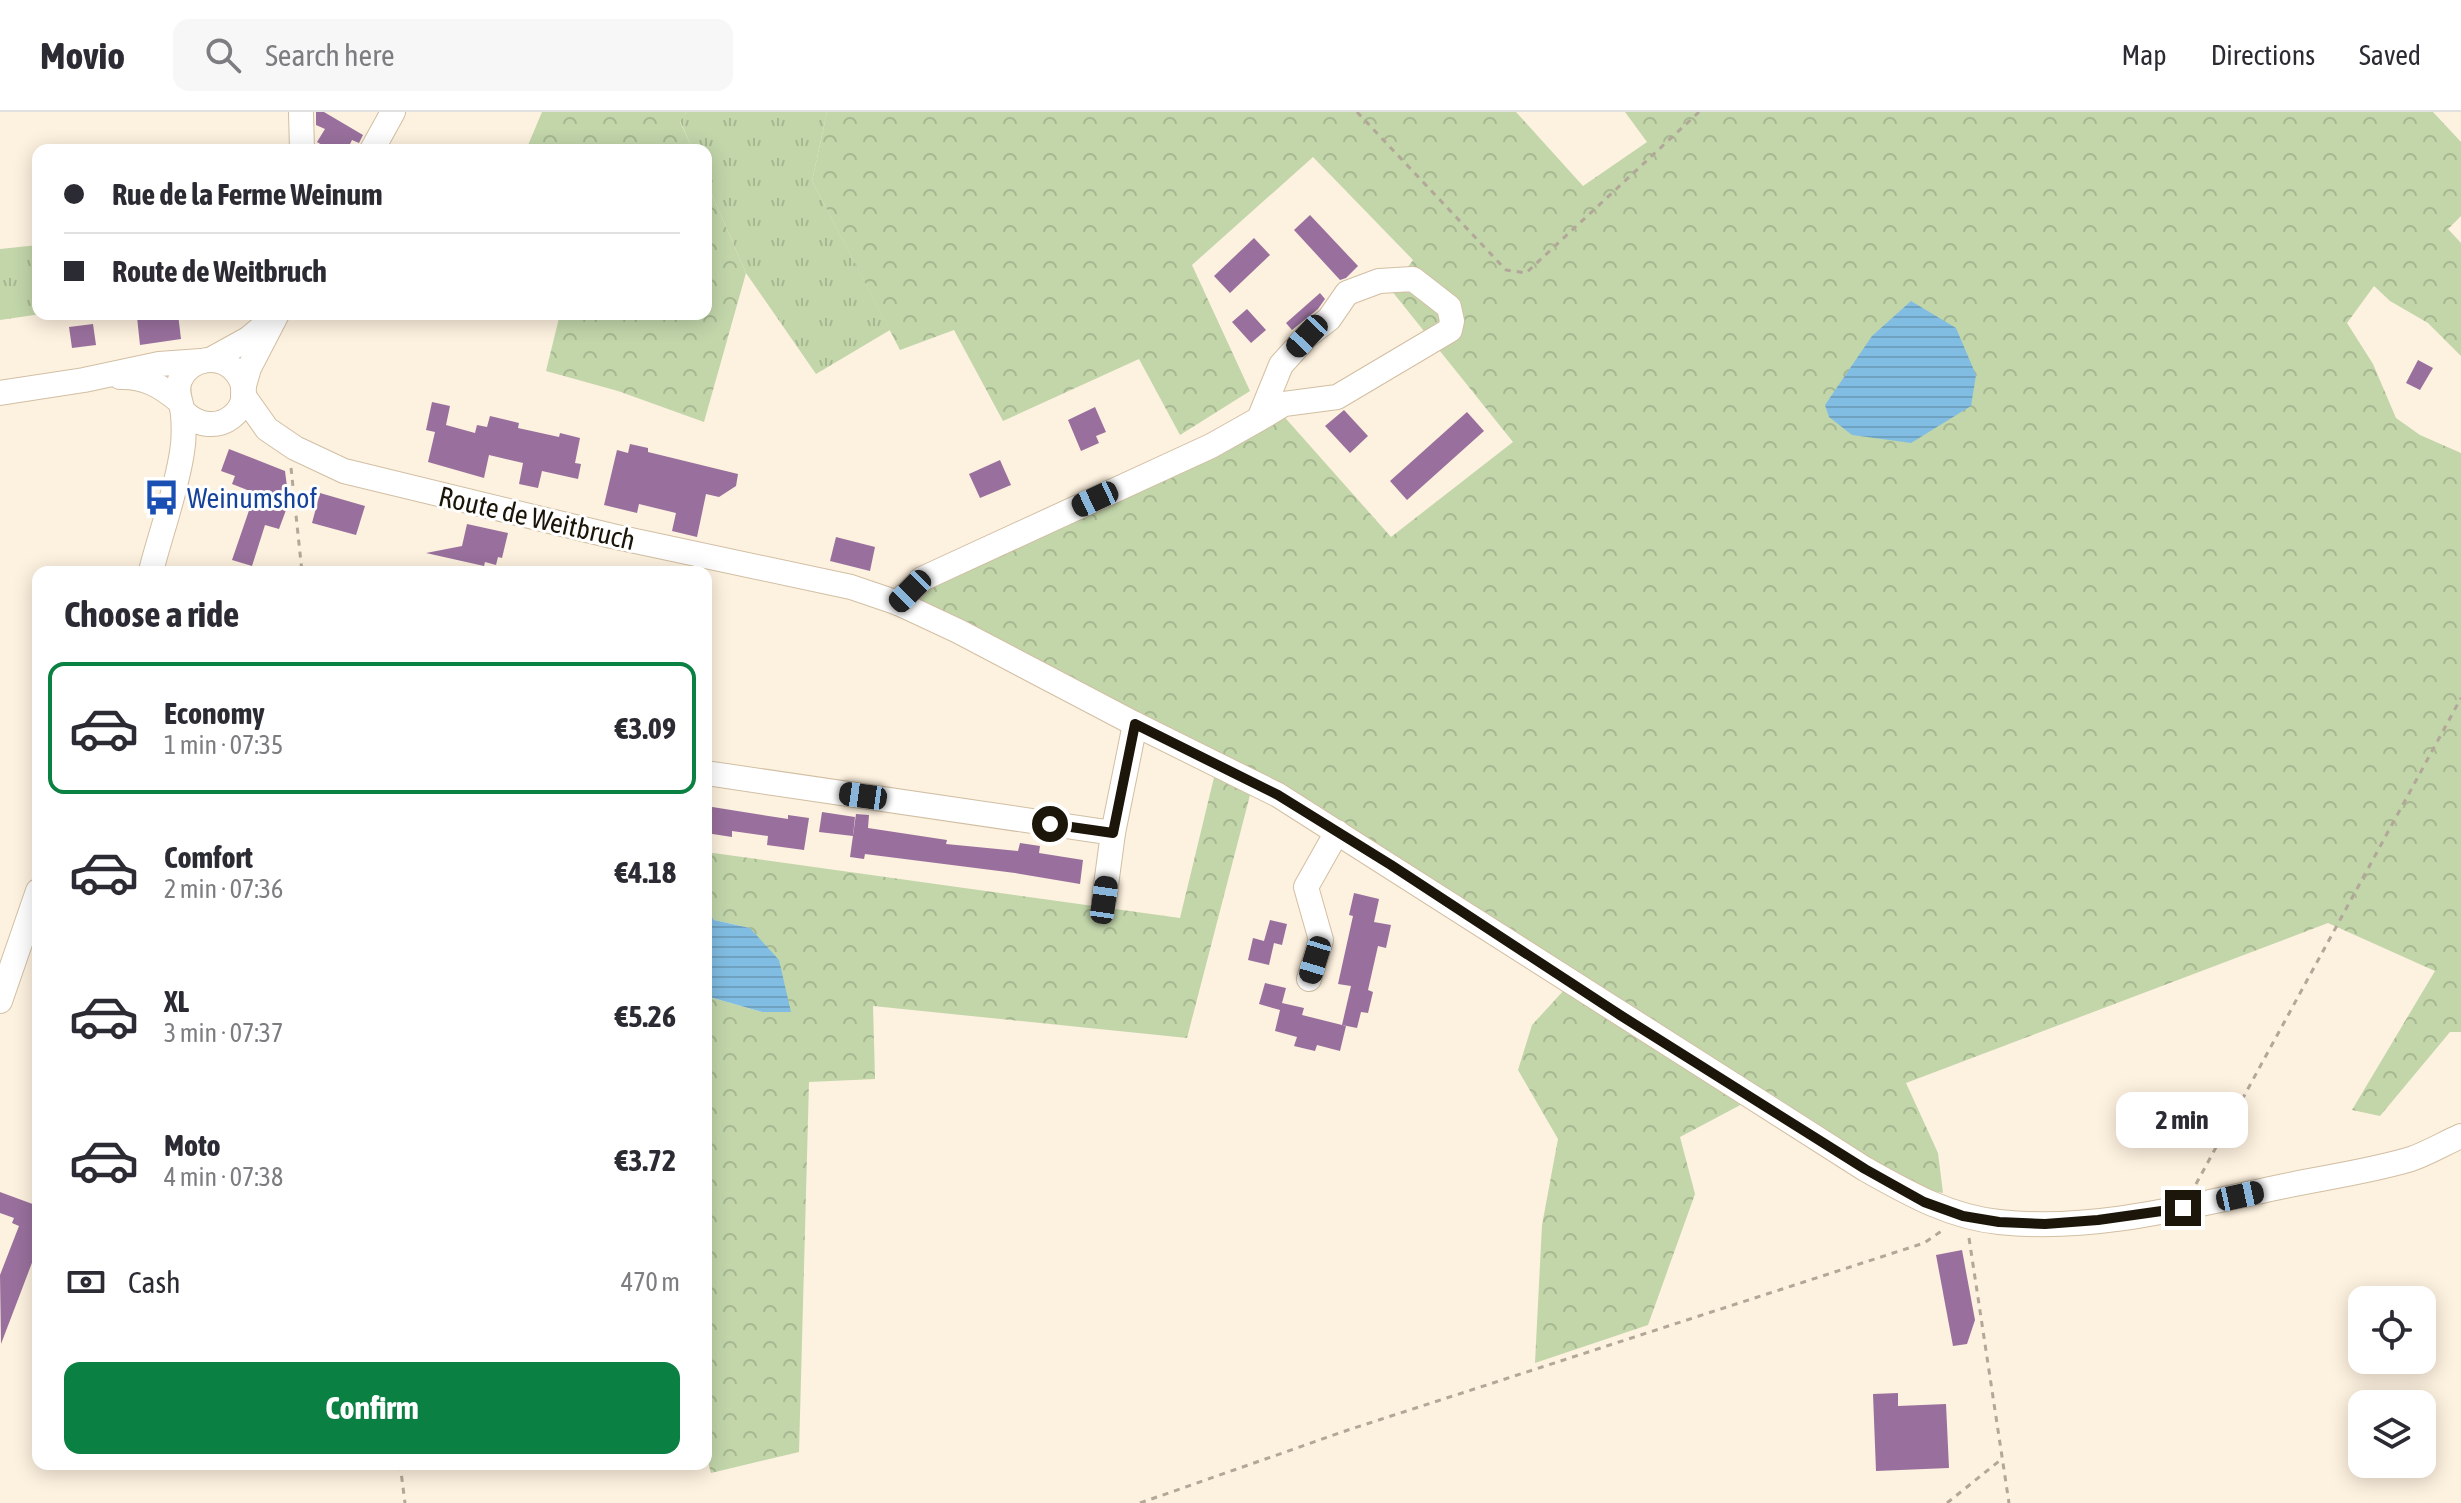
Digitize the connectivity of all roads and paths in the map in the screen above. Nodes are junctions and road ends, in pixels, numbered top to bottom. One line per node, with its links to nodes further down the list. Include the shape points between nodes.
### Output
1 (301, 112): 5 (street)
2 (393, 112): 6 (street)
3 (1357, 112): 4 (path, via 1506,270 1526,273)
4 (1699, 112)
5 (302, 144)
6 (375, 144)
7 (270, 320): 9 (street, via 248,339)
8 (274, 320): 11 (street)
9 (206, 360): 10 (street, Route de Weitbruch); 11 (street, Route de Weitbruch, via 229,365); 13 (street, via 184,372 179,381)
10 (98, 377): 12 (street, Route de Weitbruch); 13 (street, Route de Weitbruch, via 141,378)
11 (243, 392): 15 (street, via 237,412); 16 (street, Route de Weitbruch)
12 (0, 393)
13 (181, 406): 15 (street, Route de Weitbruch, via 201,424); 19 (street, via 182,451)
14 (1259, 419): 14 (street, via 1281,365 1329,319 1347,293 1379,281 1413,279 1449,307 1450,330 1350,390 1337,397 1284,404); 24 (street, via 922,579)
15 (218, 424): 16 (street, Route de Weitbruch); 20 (street, via 197,455)
16 (267, 429): 17 (street, Route de Weitbruch)
17 (295, 448): 18 (street, Route de Weitbruch, via 344,471); 21 (path, via 291,469)
18 (687, 563): 22 (street, Route de Weitbruch)
19 (152, 566)
20 (152, 566)
21 (301, 566)
22 (708, 566)
23 (712, 567): 24 (street, Route de Weitbruch, via 851,587)
24 (898, 603): 26 (street, Route de Weitbruch)
25 (2461, 698): 35 (path)
26 (1135, 724): 28 (street, Route de Weitbruch, via 1278,795); 29 (street)
27 (712, 774): 29 (street)
28 (1337, 832): 32 (street, via 1306,887 1321,940); 36 (street, Route de Weitbruch, via 1865,1169 1924,1202)
29 (1113, 833): 30 (street)
30 (1104, 900)
31 (32, 908): 33 (street)
32 (1309, 979)
33 (0, 1001)
34 (2461, 1136): 35 (street, Route de Weitbruch, via 2412,1158)
35 (2183, 1208): 36 (street, Route de Weitbruch, via 2045,1224)
36 (1963, 1216): 37 (path); 40 (path, via 1924,1243)
37 (2004, 1458): 41 (path); 42 (path)
38 (401, 1470): 39 (path)
39 (405, 1503)
40 (1140, 1503)
41 (1947, 1503)
42 (2009, 1503)

